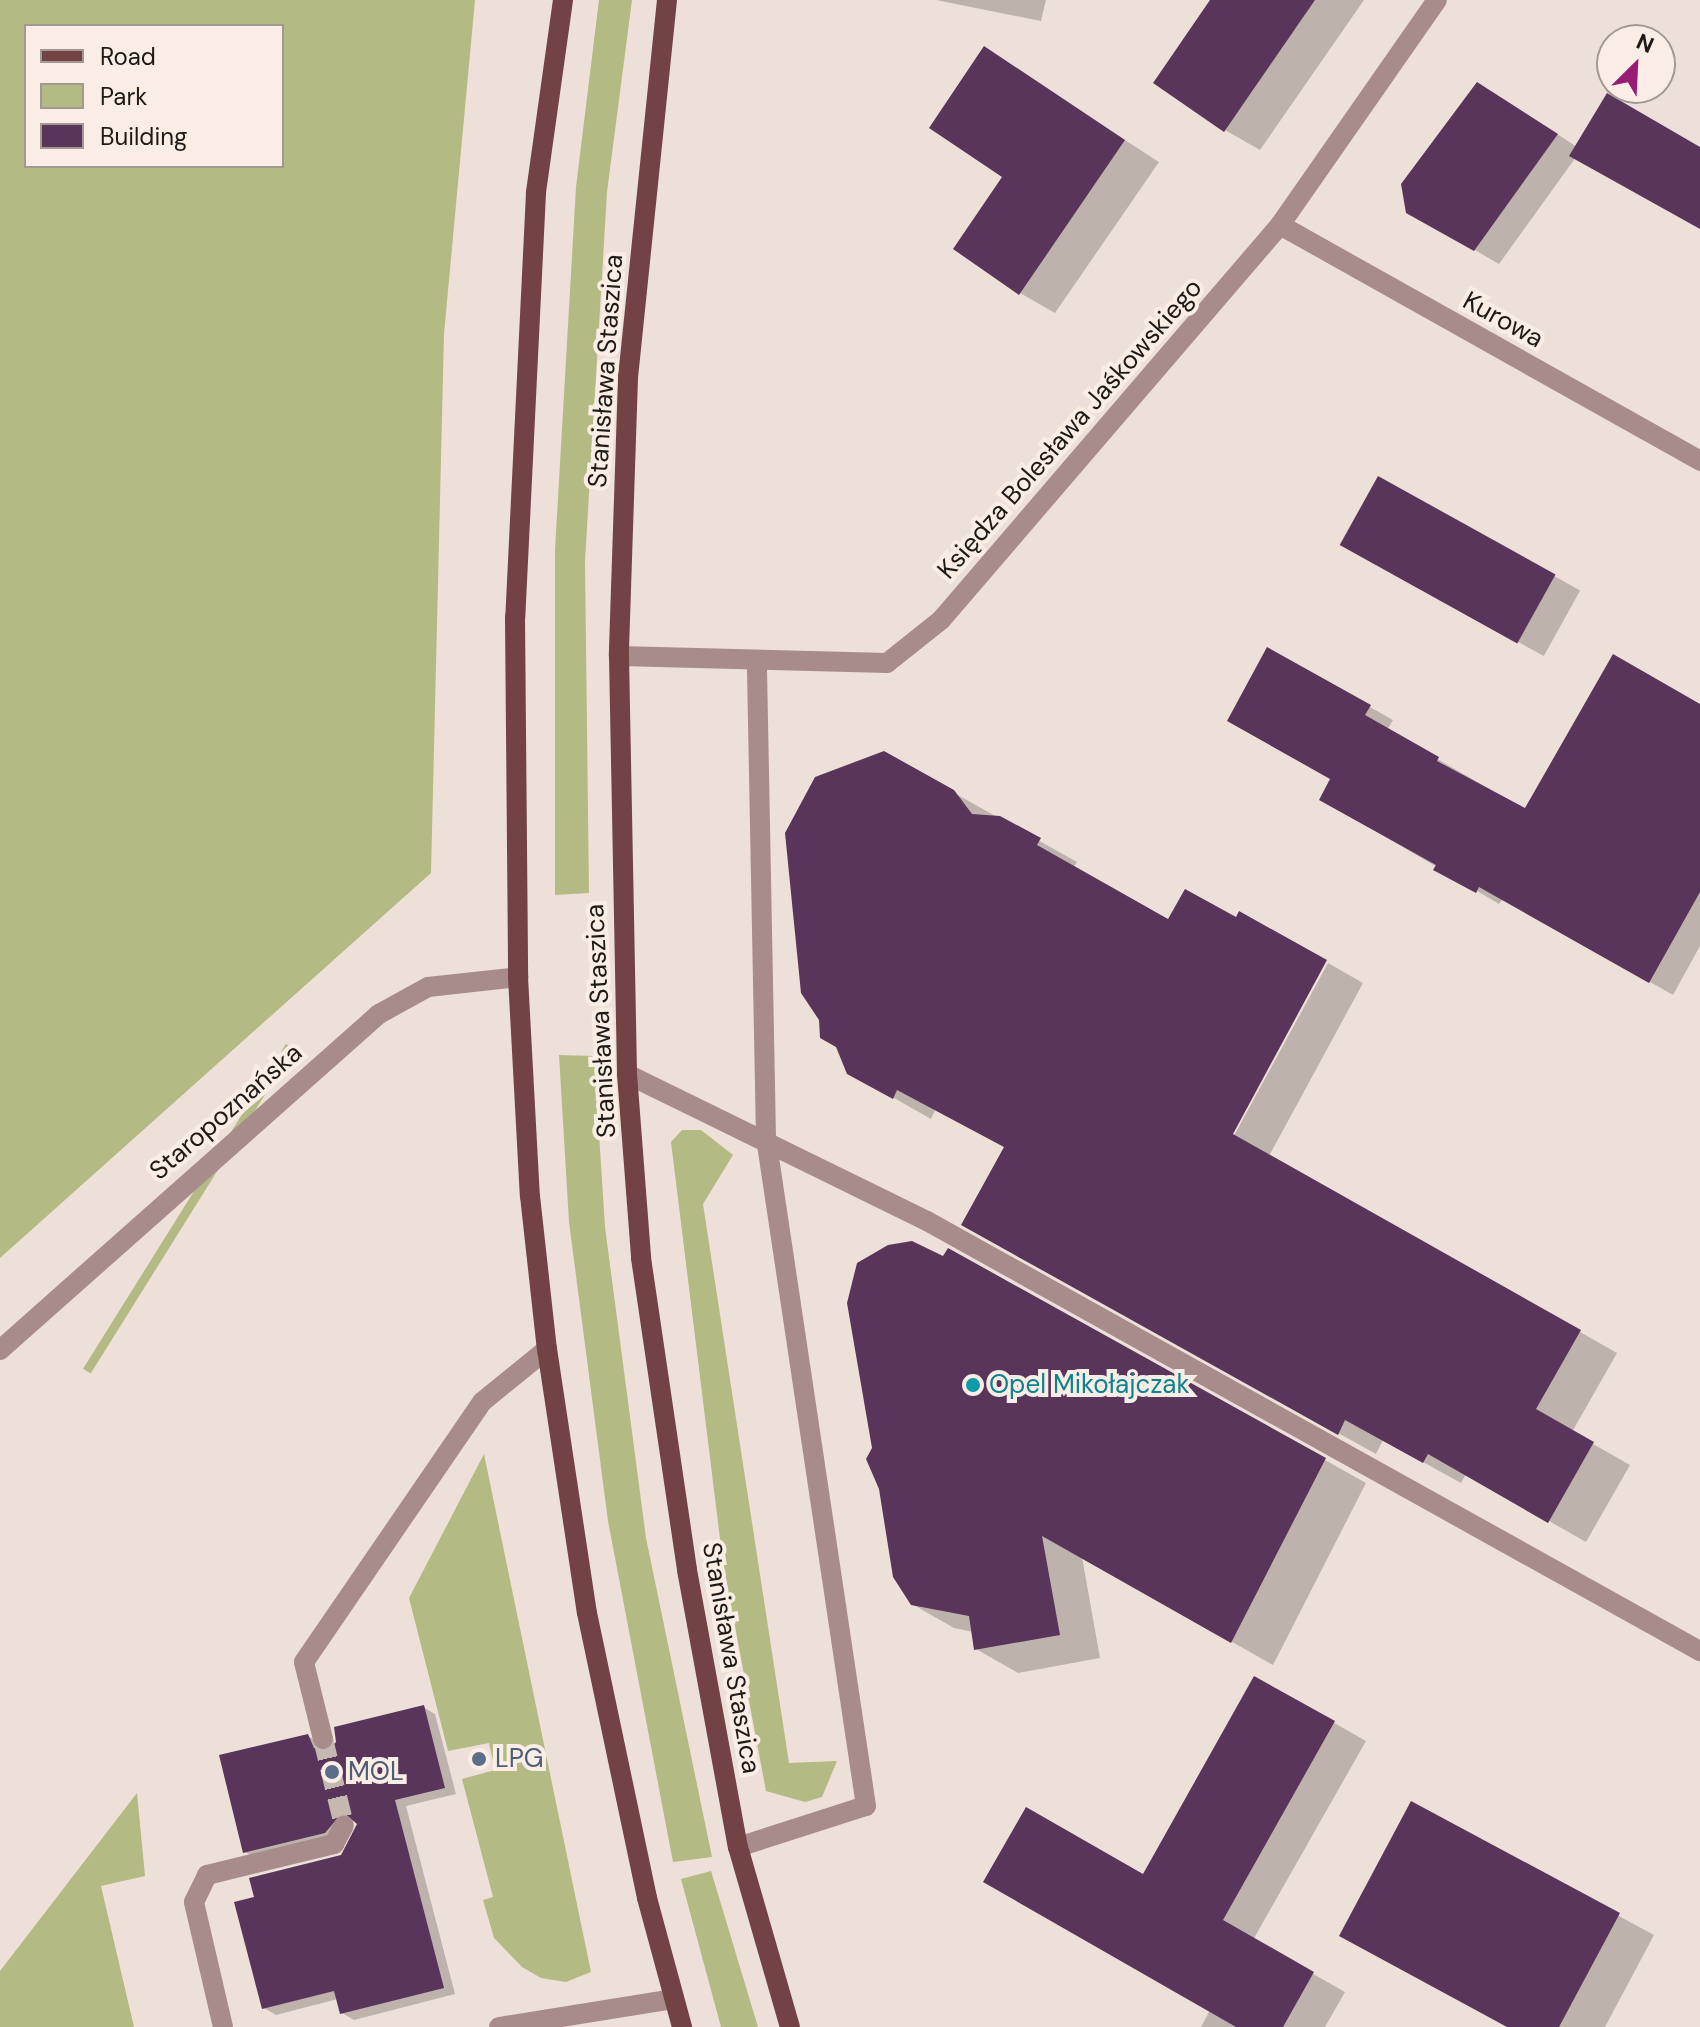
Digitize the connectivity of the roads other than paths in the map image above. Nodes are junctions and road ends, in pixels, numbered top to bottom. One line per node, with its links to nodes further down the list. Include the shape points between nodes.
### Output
1 (563, 0): 8 (main road, via 536,193 521,462 515,617)
2 (667, 0): 6 (main road, Stanisława Staszica, via 628,378)
3 (1437, 0): 4 (street, Księdza Bolesława Jaśkowskiego)
4 (1280, 225): 5 (street, Kurowa); 7 (street, Księdza Bolesława Jaśkowskiego, via 941,620 887,663)
5 (1700, 461)
6 (619, 656): 7 (street, Księdza Bolesława Jaśkowskiego); 9 (main road, Stanisława Staszica)
7 (757, 660): 10 (street)
8 (518, 977): 11 (main road, via 530,1196); 12 (street, Staropoznańska, via 428,987 379,1014)
9 (627, 1074): 10 (street); 16 (main road, Stanisława Staszica, via 641,1258 687,1570)
10 (766, 1138): 13 (street, via 927,1221); 16 (street, via 866,1806)
11 (547, 1349): 14 (street, via 482,1402 304,1662); 17 (main road, via 587,1613)
12 (0, 1350)
13 (1700, 1651)
14 (323, 1739)
15 (344, 1825): 18 (street, via 334,1844 207,1875 194,1902)
16 (738, 1847): 21 (main road, Stanisława Staszica)
17 (673, 1999): 19 (street); 20 (main road)
18 (223, 2027)
19 (499, 2027)
20 (682, 2027)
21 (790, 2027)

